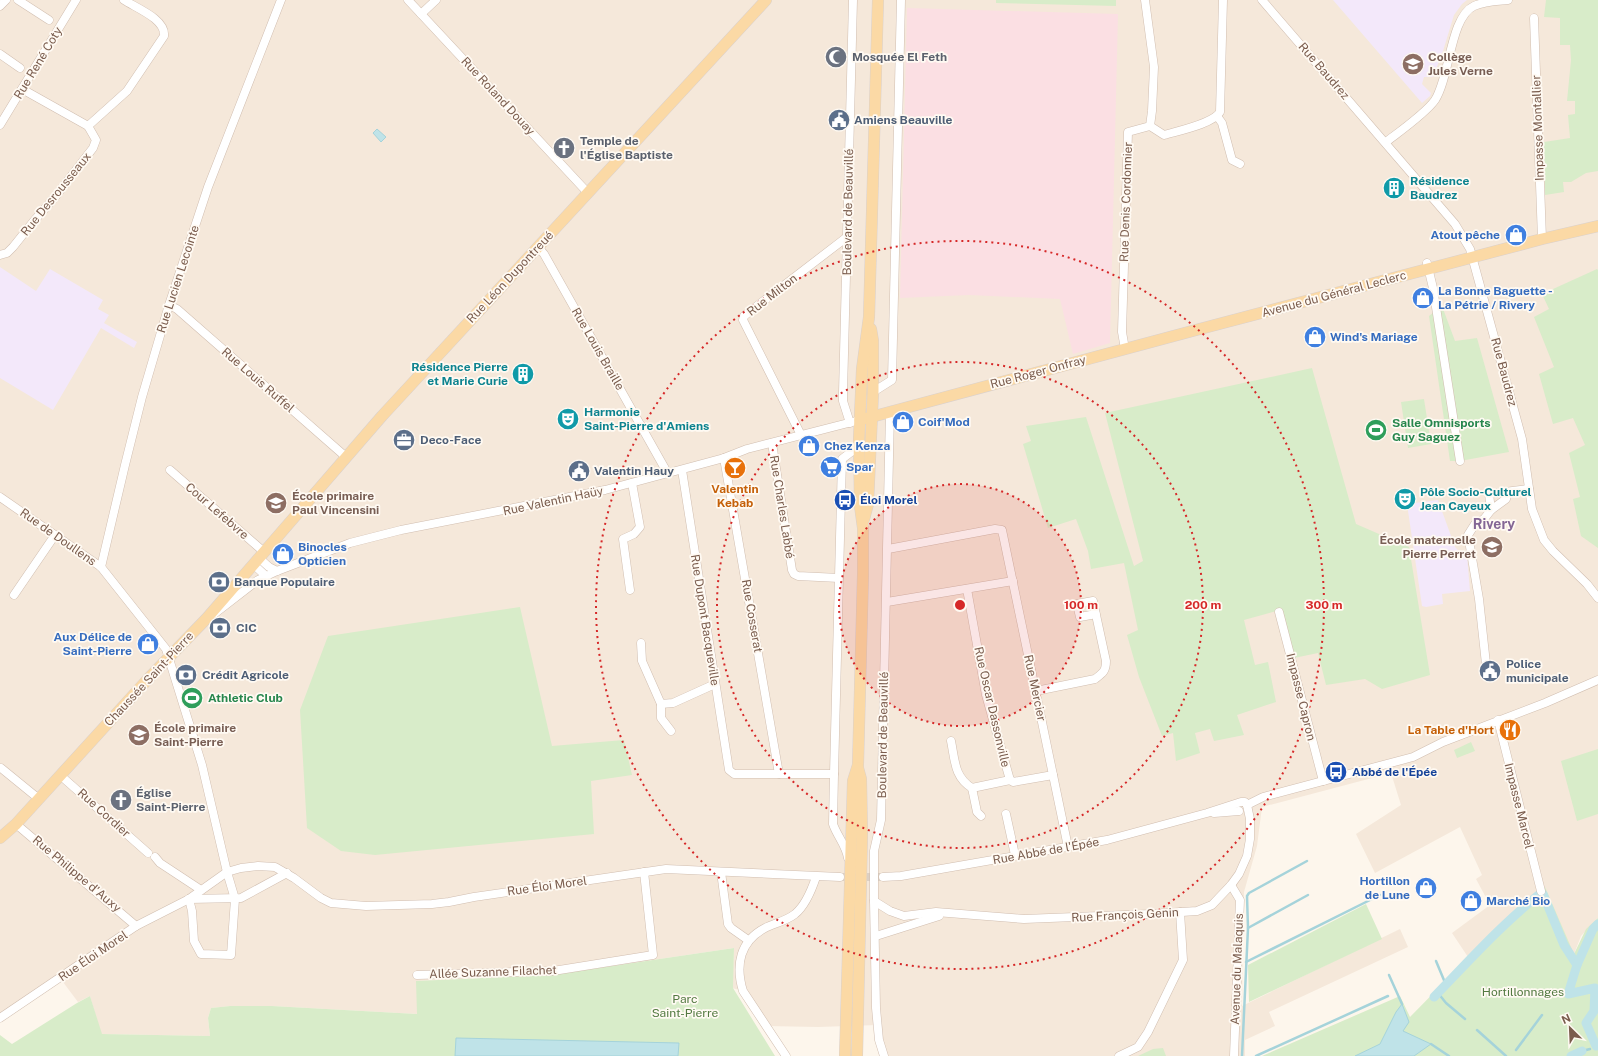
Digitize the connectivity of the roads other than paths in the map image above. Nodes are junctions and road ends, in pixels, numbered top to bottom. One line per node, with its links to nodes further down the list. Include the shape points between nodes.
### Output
1 (6, 0): 16 (street)
2 (18, 0): 19 (street)
3 (76, 0): 22 (street, Rue René Coty)
4 (124, 0): 25 (street, via 156,19 162,25 164,36 127,91)
5 (281, 0): 37 (street, Rue Lucien Lecointe, via 208,187)
6 (408, 0): 17 (street, Rue Roland Douay)
7 (436, 0): 17 (street)
8 (766, 0): 29 (main road, Rue Léon Dupontreué)
9 (853, 0): 31 (street, Boulevard de Beauvillé)
10 (877, 0): 38 (main road, Boulevard de Beauvillé)
11 (901, 0): 41 (street, via 892,380)
12 (1146, 0): 26 (street, via 1154,67)
13 (1223, 0): 23 (street)
14 (1262, 0): 27 (street, Rue Baudrez)
15 (1508, 0): 27 (street, via 1484,2 1465,12 1459,23 1442,84 1434,101)
16 (0, 6)
17 (421, 14): 29 (street, Rue Roland Douay)
18 (1534, 18): 32 (street, Impasse Montallier)
19 (49, 20)
20 (0, 54): 21 (street)
21 (20, 68)
22 (22, 89): 24 (street, Rue René Coty); 25 (street)
23 (1218, 116): 26 (street, via 1164,135); 28 (street, via 1232,160)
24 (0, 125)
25 (88, 126): 34 (street, Rue Desrousseaux, via 96,140 93,148 56,198 8,253)
26 (1150, 126): 40 (street, Rue Denis Cordonnier, via 1128,132 1122,332)
27 (1386, 142): 35 (street, Rue Baudrez, via 1455,224)
28 (1240, 164)
29 (588, 193): 33 (main road, Rue Léon Dupontreué)
30 (1598, 226): 32 (main road, Avenue du Général Leclerc)
31 (848, 237): 43 (street, Boulevard de Beauvillé, via 843,401); 44 (street, Rue Milton, via 744,316 743,320)
32 (1542, 239): 35 (main road, Avenue du Général Leclerc)
33 (538, 248): 47 (main road, Rue Léon Dupontreué); 52 (street, Rue Louis Braille, via 544,254)
34 (0, 255)
35 (1473, 257): 36 (main road, Avenue du Général Leclerc); 54 (street, Rue Baudrez, via 1522,439)
36 (1428, 266): 39 (main road, Avenue du Général Leclerc); 49 (street)
37 (170, 305): 47 (street, Rue Louis Ruffel); 62 (street, Rue Lucien Lecointe, via 132,435)
38 (869, 317): 41 (main road, Boulevard de Beauvillé, via 873,341); 43 (main road, Boulevard de Beauvillé)
39 (1196, 330): 40 (main road, Rue Roger Onfray)
40 (1125, 349): 42 (main road, Rue Roger Onfray)
41 (873, 392): 42 (main road, Boulevard de Beauvillé)
42 (881, 414): 43 (main road, Rue Roger Onfray); 58 (main road, Boulevard de Beauvillé); 60 (street, Boulevard de Beauvillé)
43 (855, 421): 44 (street, Rue Valentin Haüy); 46 (main road, Boulevard de Beauvillé)
44 (801, 435): 45 (street, Rue Valentin Haüy)
45 (772, 443): 48 (street, Rue Valentin Haüy); 65 (street, Rue Charles Labbé, via 792,570 798,576)
46 (859, 446): 58 (main road, Boulevard de Beauvillé); 65 (street, Boulevard de Beauvillé, via 842,459)
47 (346, 458): 61 (main road, Rue Léon Dupontreué)
48 (724, 458): 51 (street, Rue Valentin Haüy); 87 (street, Rue Cosserat)
49 (1460, 461)
50 (170, 470): 61 (street, Cour Lefebvre)
51 (682, 470): 52 (street, Rue Valentin Haüy); 79 (street, Rue Dupont Bacqueville)
52 (668, 474): 53 (street, Rue Valentin Haüy)
53 (632, 483): 63 (street, Rue Valentin Haüy, via 578,496 394,531 350,543); 68 (street, via 640,527 634,534 623,539)
54 (1528, 489): 55 (street); 70 (street, Rue Baudrez, via 1532,509 1544,540)
55 (1508, 492): 57 (street, via 1506,499); 57 (street, via 1488,494)
56 (0, 497): 59 (street, Rue de Doullens)
57 (1491, 510): 77 (street, via 1484,519 1474,524 1468,535 1479,599)
58 (863, 528): 85 (main road, Boulevard de Beauvillé)
59 (55, 535): 62 (street, Rue de Doullens); 69 (street)
60 (888, 549): 66 (street, Rue Mercier, via 995,528 1002,530); 71 (street, Boulevard de Beauvillé)
61 (259, 558): 63 (street); 64 (street); 74 (main road, Chaussée Saint-Pierre)
62 (101, 567): 76 (street, Rue de Doullens, via 166,649)
63 (277, 571): 64 (street, Rue Valentin Haüy)
64 (266, 576): 74 (street, Rue Valentin Haüy, via 254,582)
65 (839, 578): 88 (street, Boulevard de Beauvillé)
66 (1013, 581): 67 (street); 80 (street, Rue Mercier)
67 (967, 589): 71 (street); 91 (street, Rue Oscar Dassonville, via 986,695)
68 (630, 590)
69 (14, 594)
70 (1598, 598)
71 (887, 602): 115 (street, Boulevard de Beauvillé, via 881,820 874,851)
72 (1279, 612): 92 (street, Impasse Capron)
73 (1096, 614): 80 (street, via 1106,661 1103,674 1095,679)
74 (207, 618): 76 (main road, Chaussée Saint-Pierre)
75 (641, 643): 81 (street, via 642,661)
76 (169, 657): 89 (main road, Chaussée Saint-Pierre); 103 (street, Rue de Doullens, via 202,765)
77 (1486, 664)
78 (1598, 680): 82 (street, Rue Abbé de l'Épée)
79 (715, 684): 81 (street, via 673,703); 87 (street, Rue Dupont Bacqueville, via 729,770 734,774)
80 (1036, 691): 90 (street, Rue Mercier)
81 (661, 704): 83 (street, via 661,718)
82 (1498, 720): 92 (street, Rue Abbé de l'Épée, via 1413,757); 112 (street, Impasse Marcel)
83 (671, 731)
84 (952, 741): 93 (street, via 956,772 966,785)
85 (858, 765): 102 (main road, Boulevard de Beauvillé, via 853,781); 125 (main road, Boulevard de Beauvillé, via 861,779 862,834)
86 (1, 768): 94 (street)
87 (779, 774): 88 (street)
88 (834, 774): 102 (street, Boulevard de Beauvillé, via 833,824 844,843)
89 (60, 775): 94 (main road, Chaussée Saint-Pierre); 111 (street, Rue Cordier, via 160,863)
90 (1053, 775): 91 (street, Rue Oscar Dassonville, via 1013,782); 100 (street, Rue Mercier)
91 (1010, 780): 93 (street)
92 (1323, 781): 95 (street, Rue Abbé de l'Épée, via 1263,798)
93 (972, 788): 97 (street)
94 (39, 799): 98 (main road, Chaussée Saint-Pierre)
95 (1243, 808): 100 (street, Rue Abbé de l'Épée, via 1207,813 1107,840); 110 (street, Rue François Genin, via 1250,839 1247,856)
96 (1006, 814): 101 (street)
97 (980, 816)
98 (16, 824): 99 (main road, Chaussée Saint-Pierre); 118 (street, Rue Philippe d'Auxy)
99 (0, 838)
100 (1068, 847): 101 (street, Rue Abbé de l'Épée)
101 (1015, 855): 109 (street, Rue Abbé de l'Épée)
102 (850, 866): 124 (main road, Boulevard de Beauvillé)
103 (227, 872): 106 (street, Rue Éloi Morel, via 258,866 275,867); 111 (street, Rue Éloi Morel); 114 (street, Rue de Doullens)
104 (644, 872): 105 (street, Rue Éloi Morel, via 666,869); 106 (street, Rue Éloi Morel, via 474,896 443,903 366,906 331,903); 121 (street, Allée Suzanne Filachet, via 652,955 553,971)
105 (721, 872): 107 (street, Rue Éloi Morel); 120 (street, via 728,924)
106 (287, 873): 114 (street, Rue Éloi Morel)
107 (816, 877): 108 (street, Rue Éloi Morel); 120 (street, via 800,910 782,922 756,933)
108 (840, 877)
109 (883, 877)
110 (1231, 885): 116 (street, Rue François Genin, via 1212,904 1197,911); 128 (street, Avenue du Malaquis, via 1240,900)
111 (201, 890): 113 (street, Rue Éloi Morel)
112 (1541, 891)
113 (189, 899): 114 (street, Rue Éloi Morel); 114 (street, via 194,941 201,954 231,955); 118 (street, Rue Éloi Morel)
114 (235, 899)
115 (874, 901): 117 (street, Rue François Genin, via 904,916); 119 (street, Boulevard de Beauvillé)
116 (1180, 912): 117 (street, Rue François Genin, via 1024,919); 127 (street, via 1183,960 1148,1032 1138,1047)
117 (949, 913): 119 (street, Rue François Genin)
118 (136, 926): 122 (street, Rue Éloi Morel)
119 (876, 936): 126 (street, Boulevard de Beauvillé, via 876,1008 879,1040)
120 (748, 940): 123 (street, via 739,968 743,991)
121 (418, 975)
122 (1, 1016)
123 (786, 1056)
124 (845, 1056)
125 (857, 1056)
126 (884, 1056)
127 (1119, 1056)
128 (1234, 1056)

